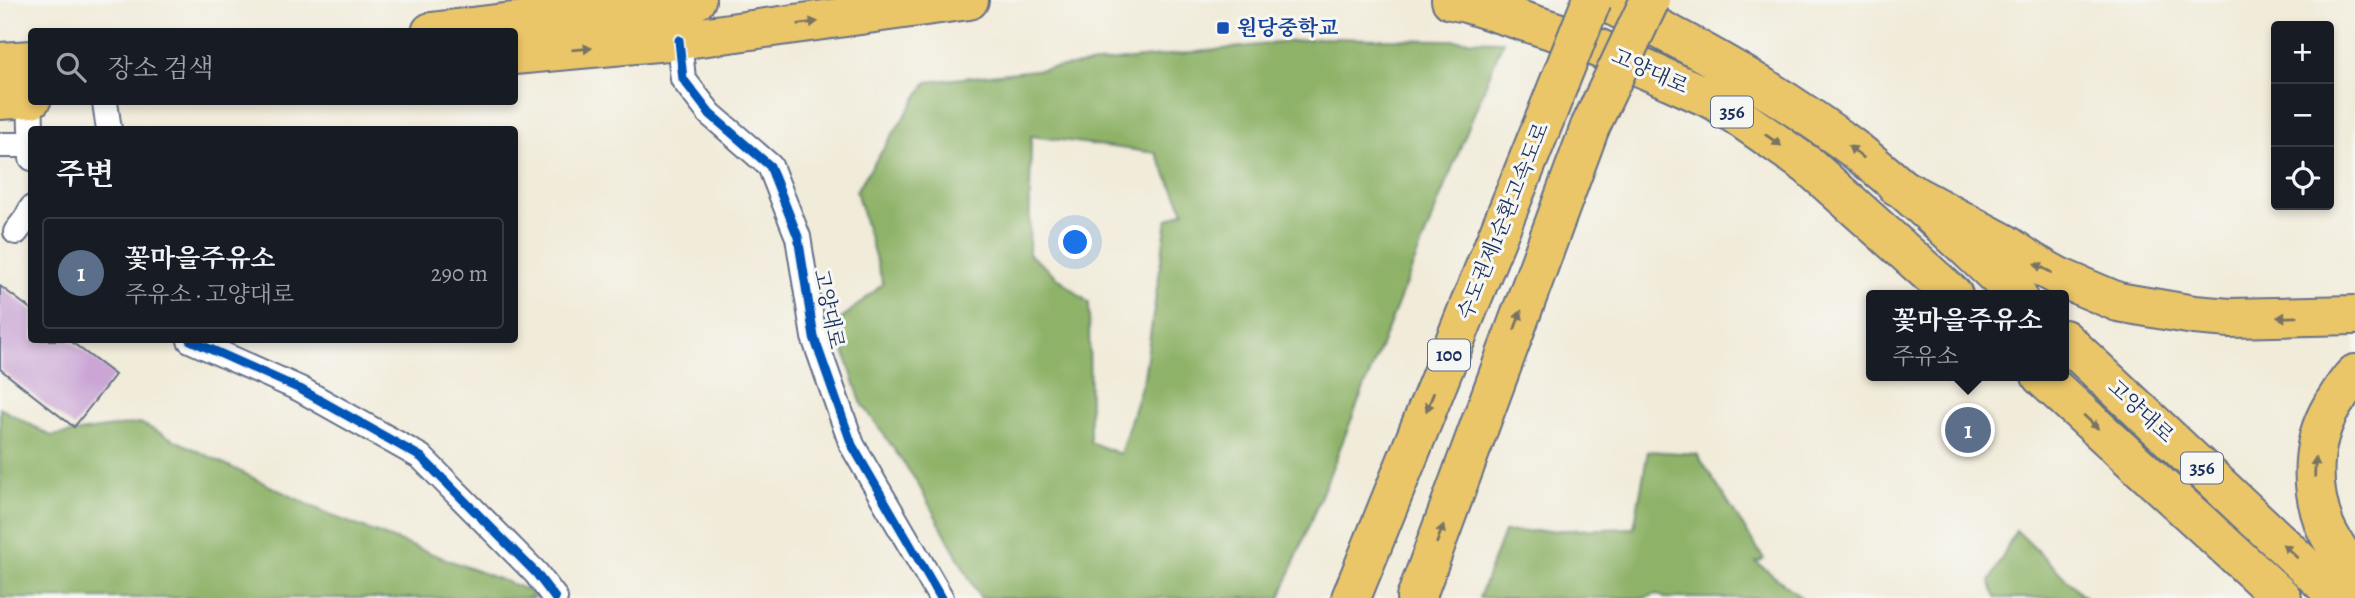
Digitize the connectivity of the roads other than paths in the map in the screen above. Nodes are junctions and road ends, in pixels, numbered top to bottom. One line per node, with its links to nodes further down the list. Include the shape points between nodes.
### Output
1 (696, 0): 7 (main road)
2 (969, 0): 8 (main road, one-way to 2)
3 (1451, 0): 21 (main road, 고양대로 / 356, one-way to 21, via 1573,37 1716,101 1809,166)
4 (1592, 0): 31 (main road, 수도권제1순환고속도로 / 100, one-way to 31, bridge)
5 (1601, 0): 18 (main road, 고양대로 / 356, one-way to 5, via 1821,125 1650,23)
6 (1650, 0): 32 (main road, 100, one-way to 6, bridge, via 1590,127)
7 (464, 28)
8 (679, 40): 9 (main road, one-way to 8); 30 (street, 고양대로, via 683,79 710,114 770,166 797,237 814,337 852,445)
9 (518, 55)
10 (28, 60): 11 (main road)
11 (0, 62)
12 (20, 99): 15 (street)
13 (104, 105): 14 (street)
14 (107, 126)
15 (28, 132)
16 (0, 145): 17 (street)
17 (28, 145)
18 (1897, 186): 22 (main road, 고양대로 / 356); 23 (main road, one-way to 18, via 2230,318 2118,302 2059,277)
19 (28, 215): 20 (street)
20 (16, 232)
21 (1947, 290)
22 (2011, 290)
23 (2355, 315)
24 (197, 343): 29 (street, via 300,389 421,457)
25 (2069, 345): 34 (main road, 고양대로 / 356, one-way to 25)
26 (2355, 374): 28 (main road, one-way to 26, via 2325,525 2314,467 2326,414)
27 (2046, 381): 33 (main road, 고양대로 / 356, one-way to 33)
28 (2355, 575)
29 (555, 598)
30 (941, 598)
31 (1351, 598)
32 (1416, 598)
33 (2282, 598)
34 (2339, 598)

